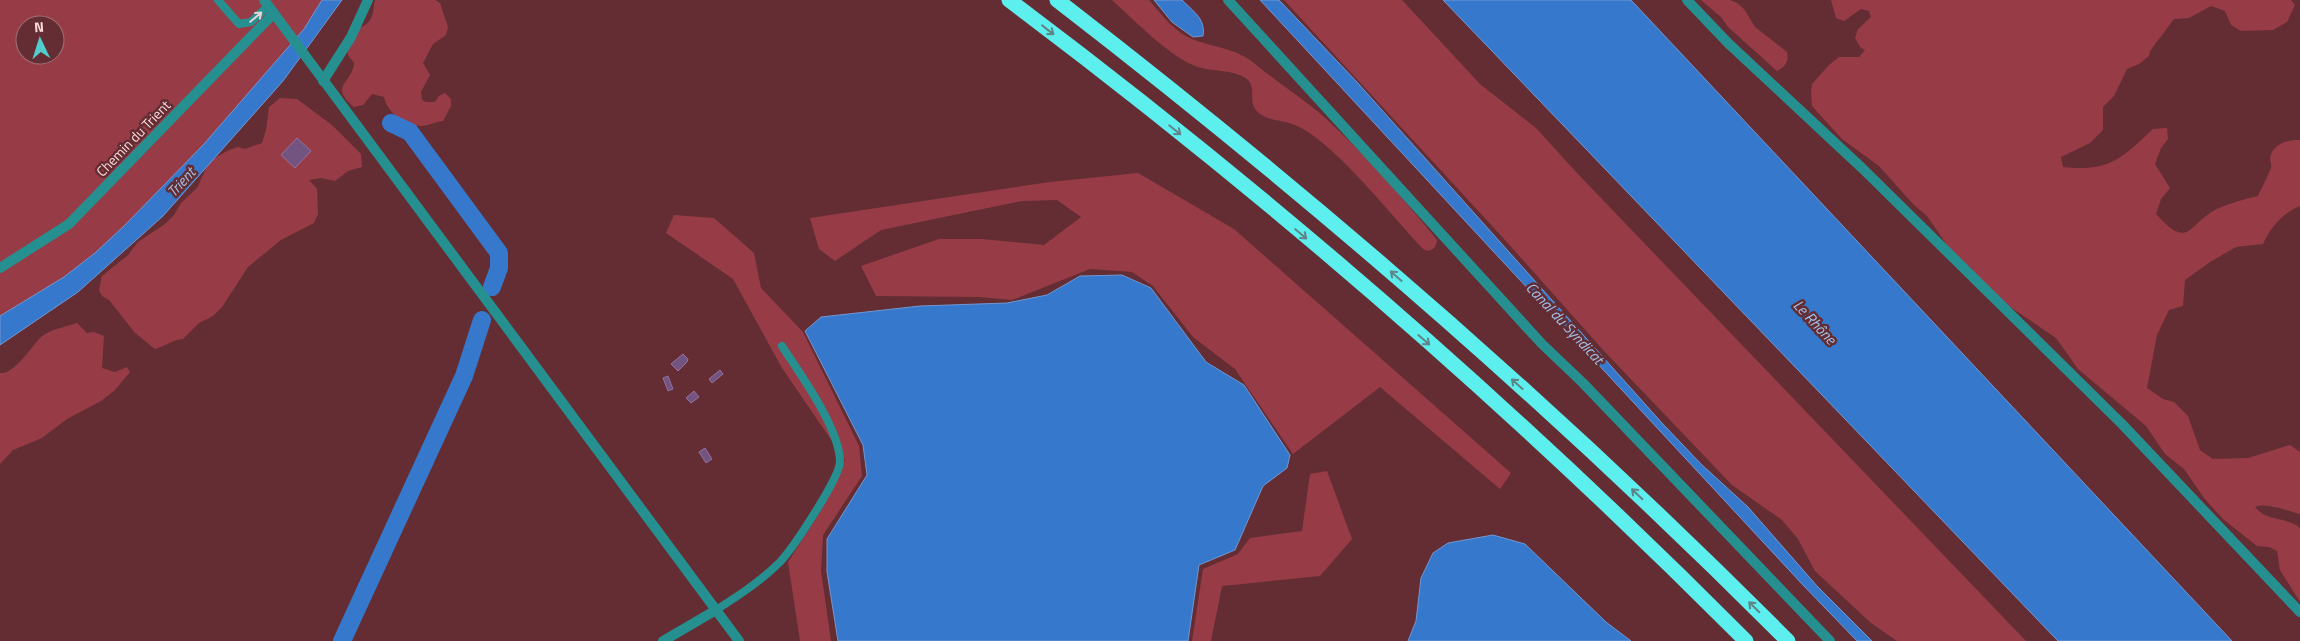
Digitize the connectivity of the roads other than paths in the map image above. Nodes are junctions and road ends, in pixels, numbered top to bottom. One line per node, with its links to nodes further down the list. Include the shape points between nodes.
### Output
1 (218, 0): 7 (lane, one-way to 7, via 239,24 251,22)
2 (368, 0): 8 (street, via 351,36)
3 (1009, 0): 15 (highway, one-way to 15, via 1253,193 1423,338 1583,484)
4 (1057, 0): 16 (highway, one-way to 4, via 1594,453 1437,311 1201,113)
5 (1228, 0): 17 (street, via 1542,344)
6 (1687, 0): 12 (street, via 2122,424)
7 (268, 4): 8 (street); 9 (street, Chemin du Trient, via 69,224)
8 (323, 81): 11 (street)
9 (0, 268)
10 (782, 346): 11 (lane, via 812,393 835,439 840,462 825,497 780,562 744,593)
11 (716, 610): 13 (street); 14 (street)
12 (2300, 612)
13 (663, 641)
14 (739, 641)
15 (1746, 641)
16 (1788, 641)
17 (1830, 641)

